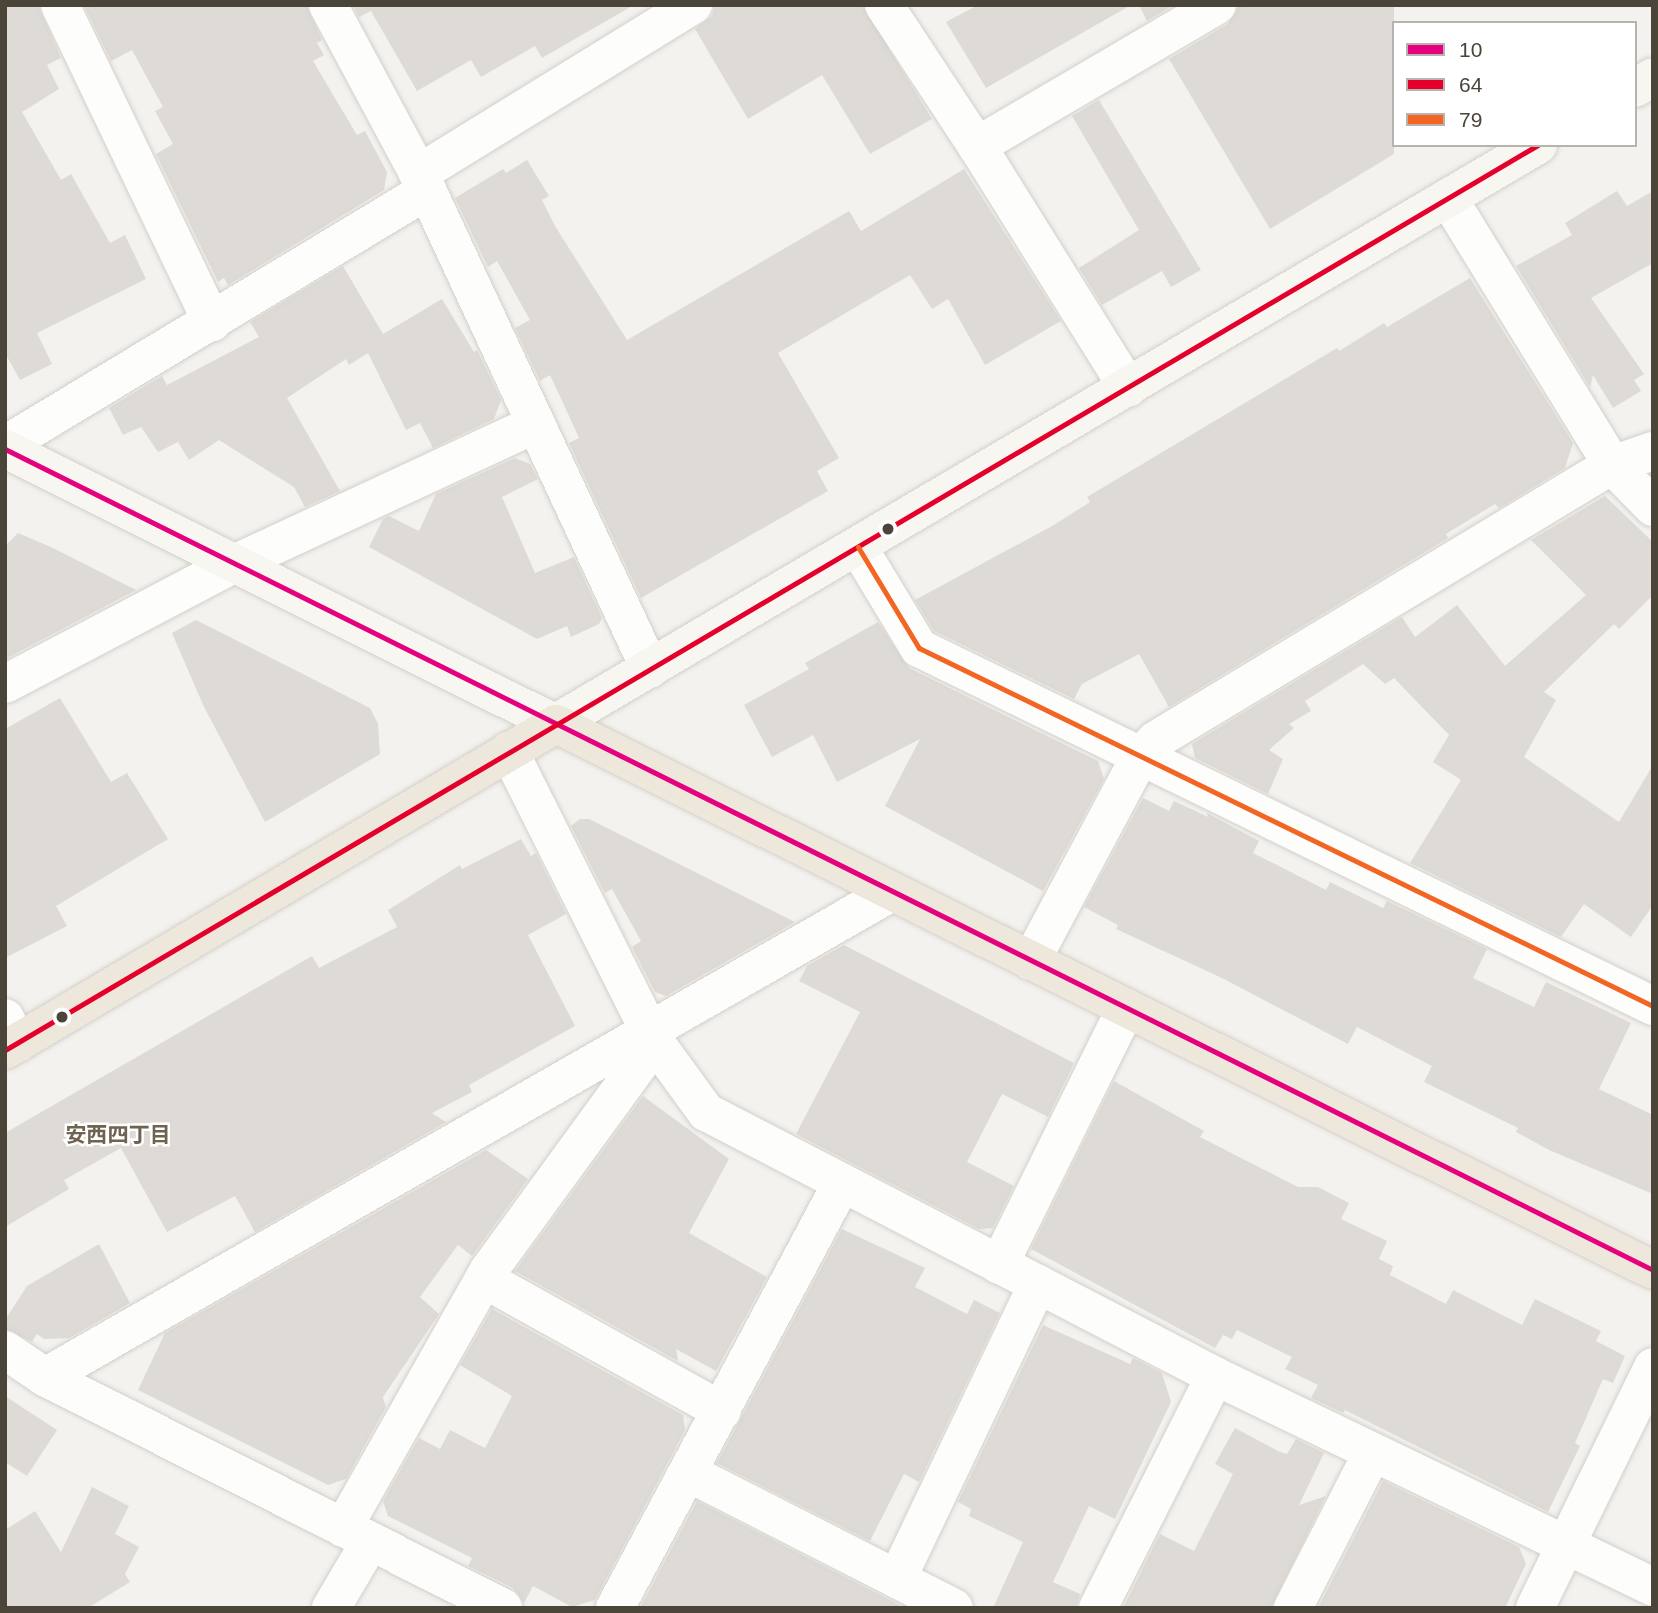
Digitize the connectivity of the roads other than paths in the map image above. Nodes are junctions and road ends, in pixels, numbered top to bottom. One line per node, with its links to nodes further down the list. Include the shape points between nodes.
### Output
1 (60, 5): 12 (street)
2 (328, 5): 10 (street)
3 (693, 5): 10 (street)
4 (884, 5): 8 (street)
5 (1217, 5): 8 (street)
6 (1653, 78): 7 (main road)
7 (1637, 87)
8 (978, 146): 13 (street)
9 (1535, 147): 11 (main road)
10 (423, 182): 12 (street); 14 (street)
11 (1448, 198): 13 (main road); 17 (street)
12 (212, 322): 15 (street)
13 (1128, 388): 19 (main road)
14 (536, 424): 20 (street); 21 (street)
15 (5, 447): 20 (main road)
16 (1653, 451): 17 (street)
17 (1612, 465): 18 (street); 25 (street, via 1156,740)
18 (1653, 508)
19 (858, 547): 21 (main road); 25 (street, via 919,648)
20 (234, 564): 22 (street); 23 (main road)
21 (650, 669): 23 (main road)
22 (5, 684)
23 (556, 724): 24 (main road); 26 (highway)
24 (509, 751): 30 (street); 31 (main road)
25 (1140, 757): 27 (street); 28 (street)
26 (892, 892): 27 (highway); 30 (street)
27 (1031, 961): 29 (highway)
28 (1653, 1006)
29 (1126, 1008): 33 (street); 34 (highway)
30 (651, 1035): 32 (street, via 706,1112); 35 (street); 40 (street)
31 (10, 1037)
32 (841, 1184): 33 (street); 41 (street)
33 (999, 1265): 36 (street)
34 (1653, 1270)
35 (484, 1279): 41 (street); 44 (street)
36 (1038, 1284): 39 (street); 46 (street)
37 (5, 1350): 40 (street)
38 (1653, 1367): 45 (street)
39 (1215, 1376): 42 (street); 52 (street)
40 (45, 1377): 44 (street)
41 (722, 1411): 43 (street)
42 (1373, 1452): 45 (street); 53 (street)
43 (689, 1473): 46 (street); 50 (street)
44 (356, 1535): 48 (street); 49 (street)
45 (1566, 1545): 47 (street); 54 (street)
46 (897, 1578): 51 (street)
47 (1653, 1587)
48 (331, 1608)
49 (503, 1608)
50 (615, 1608)
51 (954, 1608)
52 (1098, 1608)
53 (1293, 1608)
54 (1535, 1608)

